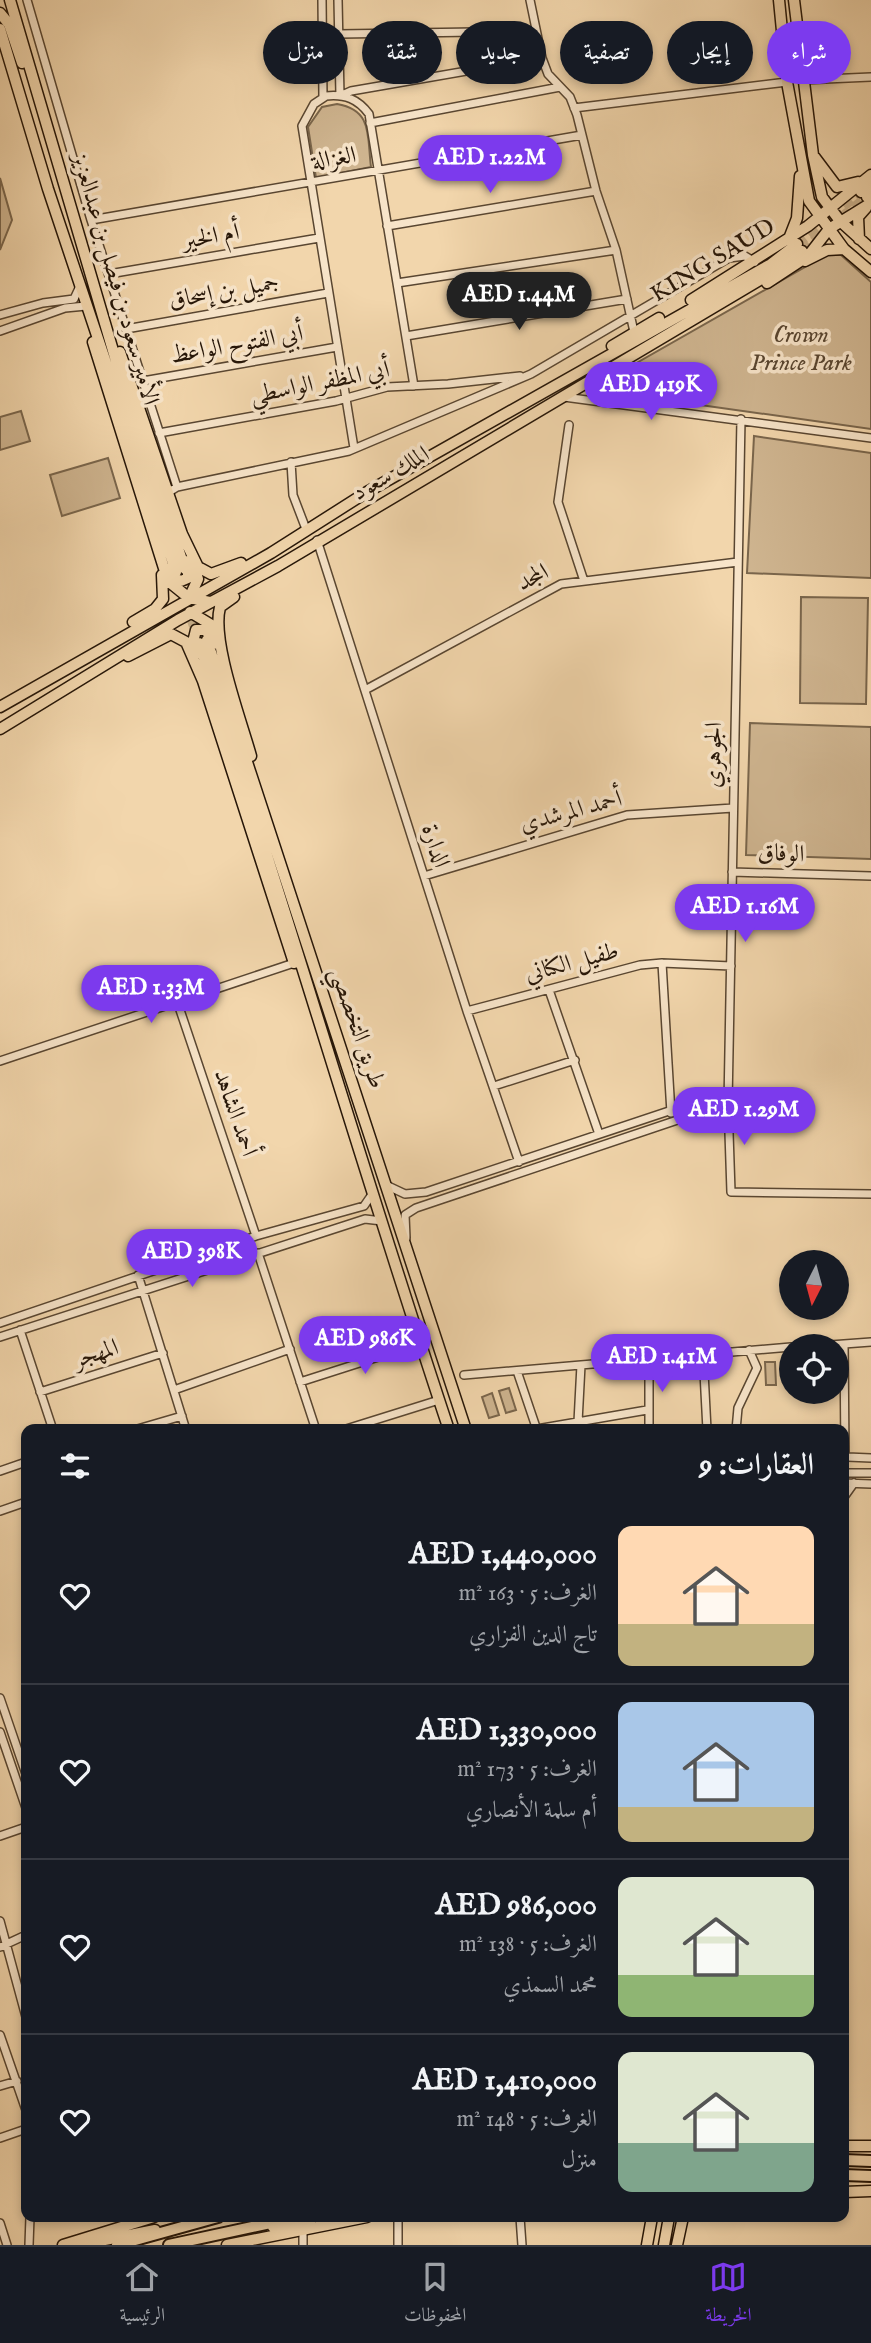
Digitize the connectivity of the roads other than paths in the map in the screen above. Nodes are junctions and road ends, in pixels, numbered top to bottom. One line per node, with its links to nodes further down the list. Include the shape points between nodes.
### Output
1 (10, 0): 28 (main road, الأمير سعود بن فيصل بن عبدالعزيز)
2 (27, 0): 32 (street)
3 (322, 0): 26 (street)
4 (338, 0): 9 (street)
5 (530, 0): 10 (street)
6 (779, 0): 11 (main road)
7 (794, 0): 12 (main road)
8 (0, 13): 28 (main road, via 9,24 34,100)
9 (339, 21)
10 (534, 21)
11 (781, 21)
12 (796, 21)
13 (0, 29): 55 (main road, الأمير سعود بن فيصل بن عبدالعزيز)
14 (456, 33): 15 (street)
15 (348, 34)
16 (546, 69): 24 (street)
17 (456, 73): 25 (street)
18 (871, 77): 19 (street)
19 (851, 78)
20 (340, 84): 25 (street)
21 (771, 84): 27 (street)
22 (787, 84): 34 (main road)
23 (804, 84): 33 (main road)
24 (560, 86): 27 (street); 29 (street)
25 (340, 96): 26 (street); 29 (street, via 360,103)
26 (323, 98): 36 (street, via 307,114 302,127)
27 (574, 108): 30 (street)
28 (45, 118): 31 (main road, الأمير سعود بن فيصل بن عبدالعزيز)
29 (370, 123): 35 (street)
30 (582, 135): 35 (street, الغزالة); 37 (street)
31 (55, 145): 32 (street); 57 (main road, الأمير سعود بن فيصل بن عبدالعزيز)
32 (71, 152): 42 (street)
33 (813, 155): 38 (main road, via 837,187); 39 (main road, via 822,197)
34 (801, 165): 40 (main road, via 809,201); 50 (main road, via 794,233)
35 (378, 171): 36 (street, الغزالة); 43 (street)
36 (310, 183): 42 (street, الغزالة); 45 (street)
37 (596, 191): 43 (street); 48 (street)
38 (868, 193): 39 (main road, KING SAUD); 41 (main road, KING SAUD); 46 (main road, via 858,217)
39 (830, 209): 40 (main road, KING SAUD); 41 (main road)
40 (820, 218): 44 (main road); 50 (main road, KING SAUD)
41 (845, 218): 44 (main road, KING SAUD); 46 (main road)
42 (91, 220): 53 (street)
43 (387, 226): 54 (street)
44 (829, 229): 47 (main road); 51 (main road, KING SAUD)
45 (319, 238): 53 (street, أم الخير); 56 (street)
46 (859, 239): 49 (main road)
47 (844, 249): 51 (main road, via 827,250); 52 (main road)
48 (616, 250): 54 (street); 58 (street)
49 (871, 250)
50 (755, 263): 51 (main road, via 802,234 808,238 809,250); 61 (street, via 745,256 729,258); 64 (main road, KING SAUD)
51 (792, 268): 71 (main road, KING SAUD)
52 (871, 272)
53 (109, 274): 62 (street)
54 (397, 283): 65 (street)
55 (81, 286): 59 (main road, الأمير سعود بن فيصل بن عبدالعزيز); 60 (street, via 74,299)
56 (328, 293): 62 (street, جميل بن إسحاق); 66 (street)
57 (97, 295): 59 (main road, الأمير سعود بن فيصل بن عبدالعزيز, via 180,570); 80 (main road)
58 (627, 299): 61 (street); 65 (street)
59 (85, 302): 63 (street); 84 (main road, via 96,354)
60 (0, 315)
61 (632, 318): 64 (street); 68 (street)
62 (126, 329): 69 (street)
63 (0, 331)
64 (634, 332): 67 (main road, KING SAUD)
65 (406, 336): 70 (street)
66 (337, 347): 69 (street, أبي الفتوح الواعظ); 73 (street)
67 (582, 371): 71 (main road, الملك سعود, via 799,248 778,269); 81 (main road, الملك سعود)
68 (531, 374): 70 (street, أبي المظفر الواسطي); 78 (street)
69 (143, 381): 76 (street)
70 (414, 386): 73 (street, أبي المظفر الواسطي, via 387,387)
71 (577, 390): 72 (main road, الملك سعود)
72 (564, 397): 74 (street); 83 (main road, الملك سعود)
73 (346, 398): 76 (street, أبي المظفر الواسطي); 78 (street)
74 (741, 419): 77 (street); 86 (street, الجوهري)
75 (569, 425): 88 (street, via 558,502)
76 (159, 433): 80 (street)
77 (871, 438)
78 (354, 449): 79 (street)
79 (291, 462): 80 (street); 81 (street, via 293,495)
80 (173, 489): 82 (main road)
81 (306, 529): 85 (main road, الملك سعود)
82 (182, 534): 84 (main road, via 191,571 181,582 172,578); 85 (main road, via 198,567 211,574); 89 (main road, via 198,579)
83 (317, 540): 87 (main road, الملك سعود); 95 (street, الدارة)
84 (157, 543): 89 (main road, via 168,581); 92 (main road, via 163,599)
85 (271, 553): 89 (main road, الملك سعود, via 208,586)
86 (738, 562): 88 (street, المجد); 99 (street, الجوهري)
87 (278, 566): 90 (main road, الملك سعود); 97 (main road, via 220,607 219,629)
88 (584, 580): 95 (street, المجد, via 536,596)
89 (193, 600): 90 (main road); 91 (main road); 91 (main road, الملك سعود)
90 (211, 602): 91 (main road, الملك سعود)
91 (181, 612): 92 (main road, الملك سعود); 93 (main road, الملك سعود); 94 (main road); 97 (main road, via 214,629)
92 (93, 652): 96 (main road, الملك سعود)
93 (101, 666): 94 (main road, via 171,634 186,642); 98 (main road, الملك سعود)
94 (203, 681): 97 (main road, via 192,642 196,630 202,629 212,639); 104 (main road)
95 (365, 690): 101 (street, الدارة)
96 (0, 707)
97 (236, 708): 103 (main road, via 293,890)
98 (0, 729)
99 (733, 808): 100 (street, الجوهري); 101 (street, أحمد المرشدي, via 627,815)
100 (732, 872): 102 (street, الوفاق); 106 (street, الجوهري)
101 (424, 876): 109 (street, الدارة)
102 (871, 876)
103 (295, 911): 110 (main road, طريق التخصصي, via 203,641); 119 (main road, طريق التخصصي)
104 (294, 962): 108 (street); 110 (main road)
105 (662, 963): 106 (street, طفيل الكناني); 107 (street, طفيل الكناني); 116 (street)
106 (731, 967): 114 (street, الجوهري)
107 (549, 990): 109 (street, طفيل الكناني); 111 (street)
108 (177, 1001): 112 (street); 123 (street, أحمد الشاهد)
109 (467, 1012): 113 (street, الدارة)
110 (320, 1032): 120 (main road, طريق التخصصي)
111 (575, 1060): 113 (street); 117 (street)
112 (0, 1061)
113 (494, 1086): 118 (street, الدارة)
114 (729, 1091): 115 (street, الجوهري); 116 (street)
115 (728, 1103): 121 (street, الجوهري, via 731,1192); 124 (street, via 416,1208 405,1215)
116 (671, 1113): 117 (street)
117 (599, 1134): 118 (street)
118 (519, 1162): 119 (street, via 426,1192 405,1195)
119 (388, 1186): 124 (main road, طريق التخصصي)
120 (373, 1193): 122 (main road, طريق التخصصي); 123 (street, via 364,1206)
121 (871, 1194)
122 (382, 1221): 125 (street, via 365,1219); 132 (main road, طريق التخصصي)
123 (256, 1236): 126 (street)
124 (405, 1239): 157 (main road, طريق التخصصي)
125 (258, 1253): 127 (street); 135 (street)
126 (138, 1275): 127 (street); 128 (street)
127 (143, 1290): 129 (street); 137 (street)
128 (0, 1322)
129 (20, 1330): 130 (street); 145 (street)
130 (0, 1337)
131 (871, 1342): 133 (street)
132 (422, 1343): 143 (street); 146 (main road, طريق التخصصي)
133 (849, 1344)
134 (779, 1348): 136 (street)
135 (290, 1349): 143 (street); 144 (street)
136 (748, 1350): 138 (street); 162 (street, via 757,1368 738,1408)
137 (163, 1353): 144 (street); 145 (street, المهجر)
138 (703, 1353): 139 (street); 161 (street)
139 (649, 1359): 140 (street); 148 (street)
140 (581, 1365): 141 (street); 150 (street)
141 (517, 1371): 142 (street); 158 (street)
142 (464, 1375)
143 (300, 1382): 154 (street)
144 (174, 1390): 149 (street)
145 (40, 1392): 151 (street)
146 (439, 1400): 155 (street); 156 (main road, طريق التخصصي)
147 (845, 1404): 163 (street)
148 (647, 1410): 150 (street); 160 (street)
149 (182, 1416): 152 (street); 153 (street)
150 (578, 1422): 159 (street)
151 (51, 1424)
152 (155, 1424)
153 (184, 1424)
154 (314, 1424)
155 (362, 1424)
156 (447, 1424)
157 (464, 1424)
158 (535, 1424)
159 (573, 1424)
160 (648, 1424)
161 (707, 1424)
162 (737, 1424)
163 (845, 1424)
164 (849, 1457): 165 (street)
165 (871, 1458)
166 (21, 1464): 167 (street)
167 (0, 1471)
168 (849, 1473): 169 (street)
169 (871, 1473)
170 (849, 1483): 171 (street)
171 (854, 1483): 172 (street); 173 (street)
172 (871, 1484)
173 (849, 1490)
174 (21, 1504): 175 (street)
175 (0, 1511)
176 (0, 1698): 178 (street)
177 (0, 1732): 179 (street)
178 (21, 1759)
179 (21, 1793)
180 (21, 1828): 181 (street)
181 (0, 1836)
182 (0, 1921): 184 (street)
183 (21, 1937): 184 (street)
184 (4, 1945): 185 (street)
185 (21, 2001)
186 (0, 2035): 187 (street)
187 (2, 2048): 188 (street)
188 (17, 2081): 189 (street); 190 (street)
189 (0, 2086)
190 (21, 2093)
191 (21, 2131): 192 (street)
192 (0, 2138)
193 (849, 2146): 194 (main road)
194 (868, 2146)
195 (849, 2160): 196 (highway)
196 (871, 2161)
197 (849, 2175): 198 (highway)
198 (871, 2176)
199 (871, 2191): 200 (main road)
200 (849, 2192)
201 (30, 2222): 224 (street)
202 (120, 2222): 225 (main road)
203 (192, 2222): 216 (highway)
204 (196, 2222): 216 (highway)
205 (275, 2222): 218 (highway)
206 (312, 2222): 218 (main road)
207 (342, 2222): 217 (main road)
208 (398, 2222): 230 (street)
209 (520, 2222): 231 (street)
210 (650, 2222): 220 (main road)
211 (656, 2222): 220 (main road)
212 (668, 2222): 232 (main road)
213 (681, 2222): 219 (main road)
214 (686, 2222): 219 (main road)
215 (0, 2223): 223 (street)
216 (187, 2224): 226 (main road); 227 (highway)
217 (303, 2230): 222 (main road); 229 (street)
218 (220, 2234): 221 (highway)
219 (678, 2240)
220 (650, 2241)
221 (172, 2244)
222 (239, 2244): 228 (main road)
223 (8, 2245)
224 (29, 2245)
225 (63, 2245)
226 (80, 2245)
227 (117, 2245)
228 (228, 2245)
229 (303, 2245)
230 (398, 2245)
231 (522, 2245)
232 (664, 2245)

